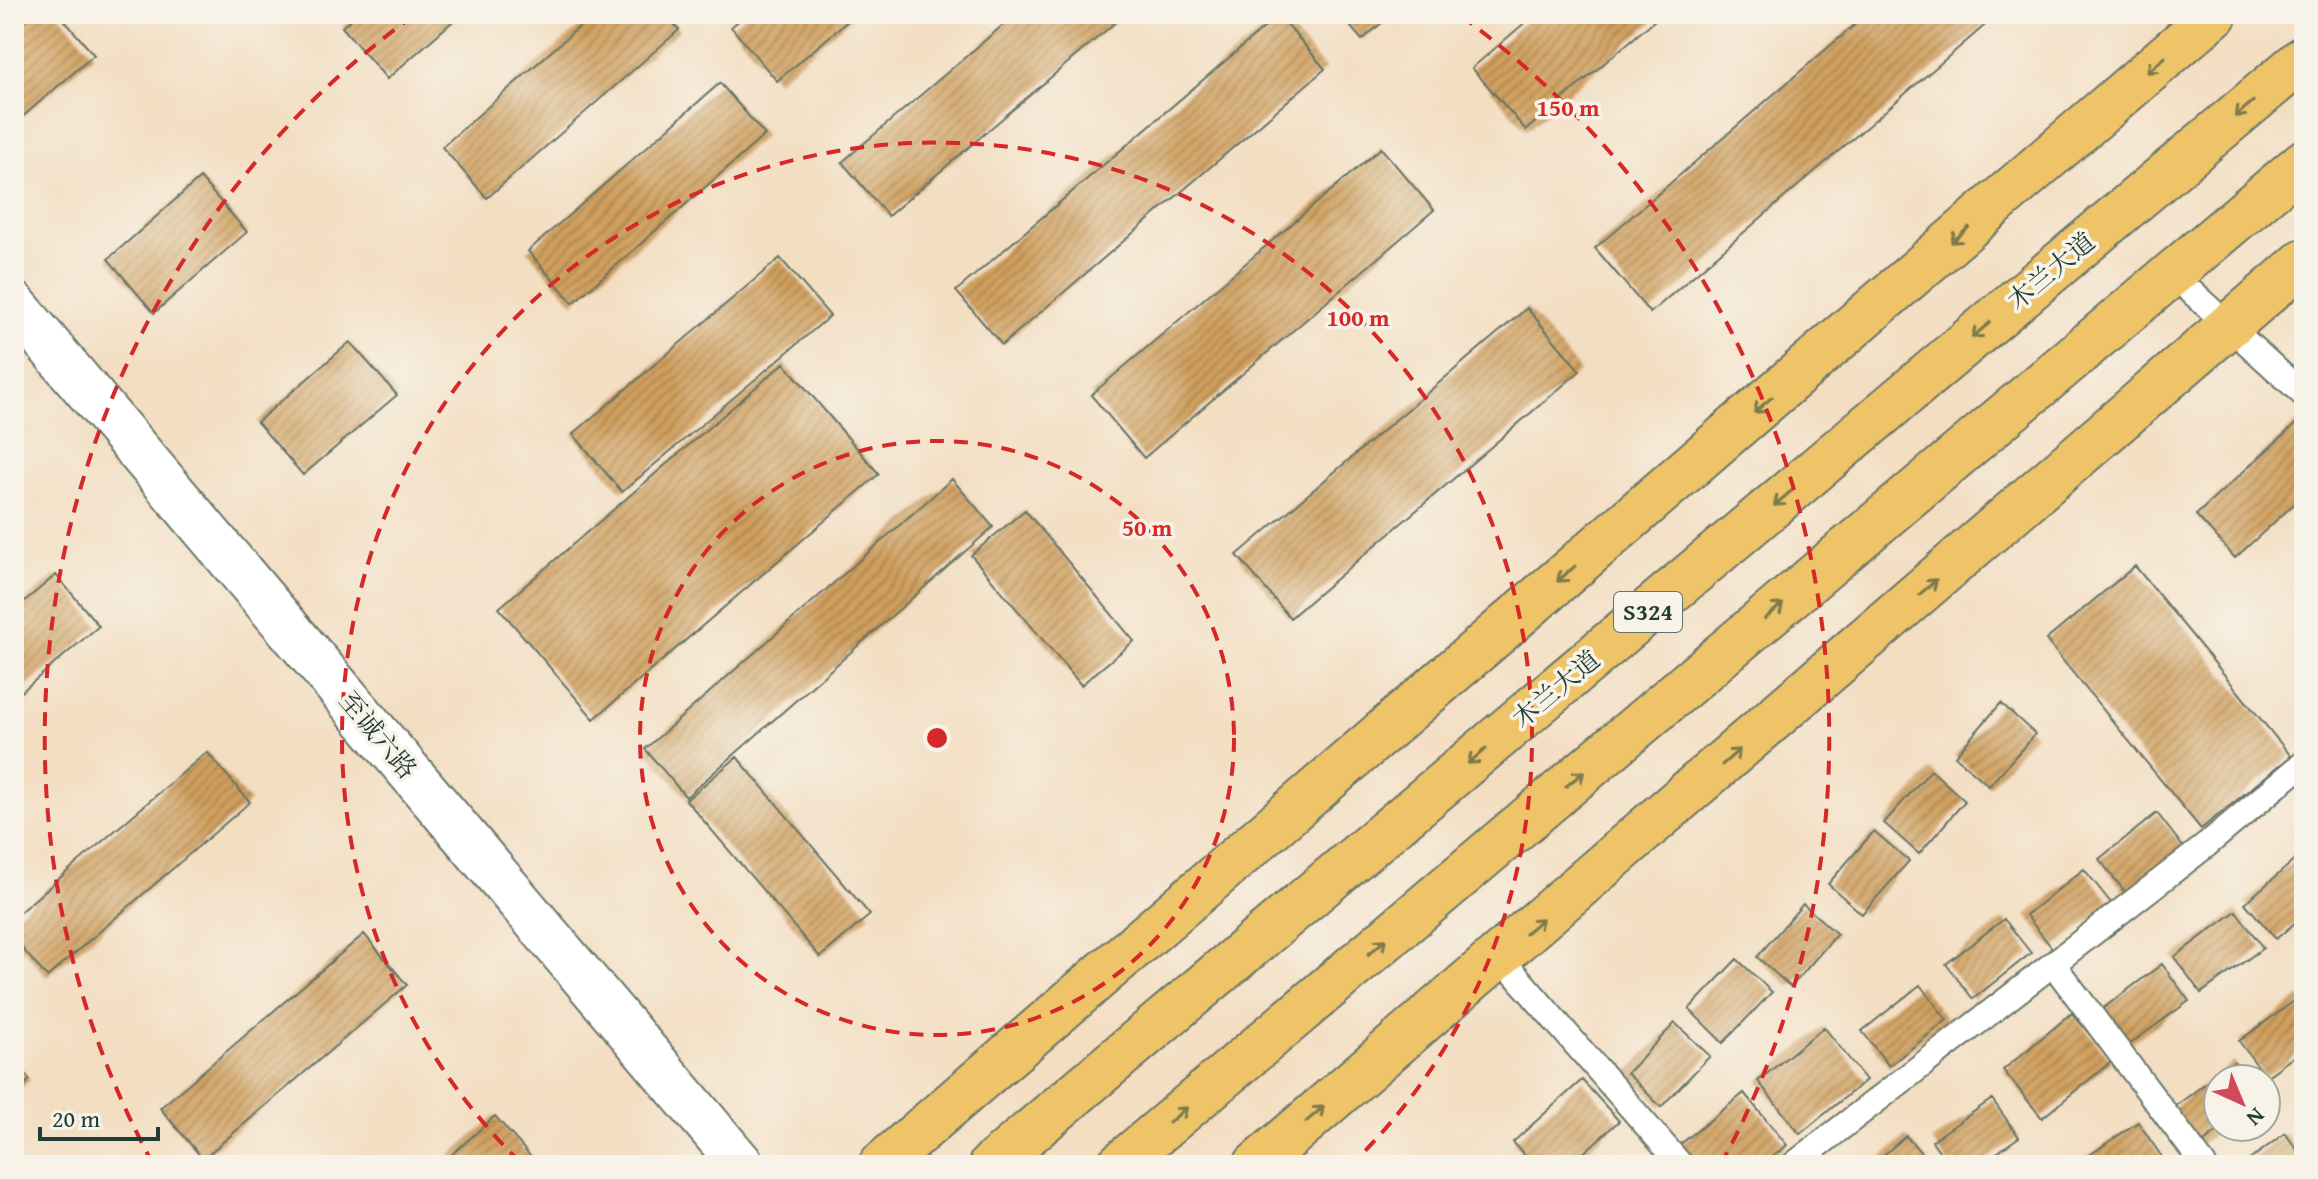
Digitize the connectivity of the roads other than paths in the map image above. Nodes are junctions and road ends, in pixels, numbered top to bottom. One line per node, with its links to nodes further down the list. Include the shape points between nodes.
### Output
1 (2215, 14): 13 (main road, one-way to 13)
2 (2304, 58): 14 (main road, 木兰大道 / S324, one-way to 14)
3 (2304, 162): 5 (main road)
4 (2304, 261): 7 (main road)
5 (2172, 274): 7 (lane); 15 (main road, one-way to 5)
6 (14, 304): 12 (street, 至诚六路)
7 (2228, 327): 8 (lane); 10 (main road, one-way to 7)
8 (2304, 395)
9 (2304, 763): 11 (lane)
10 (1499, 956): 16 (main road, one-way to 10); 17 (lane)
11 (2053, 964): 18 (lane); 19 (lane)
12 (742, 1165)
13 (881, 1165)
14 (991, 1165)
15 (1119, 1165)
16 (1256, 1165)
17 (1681, 1165)
18 (1793, 1165)
19 (2204, 1165)

